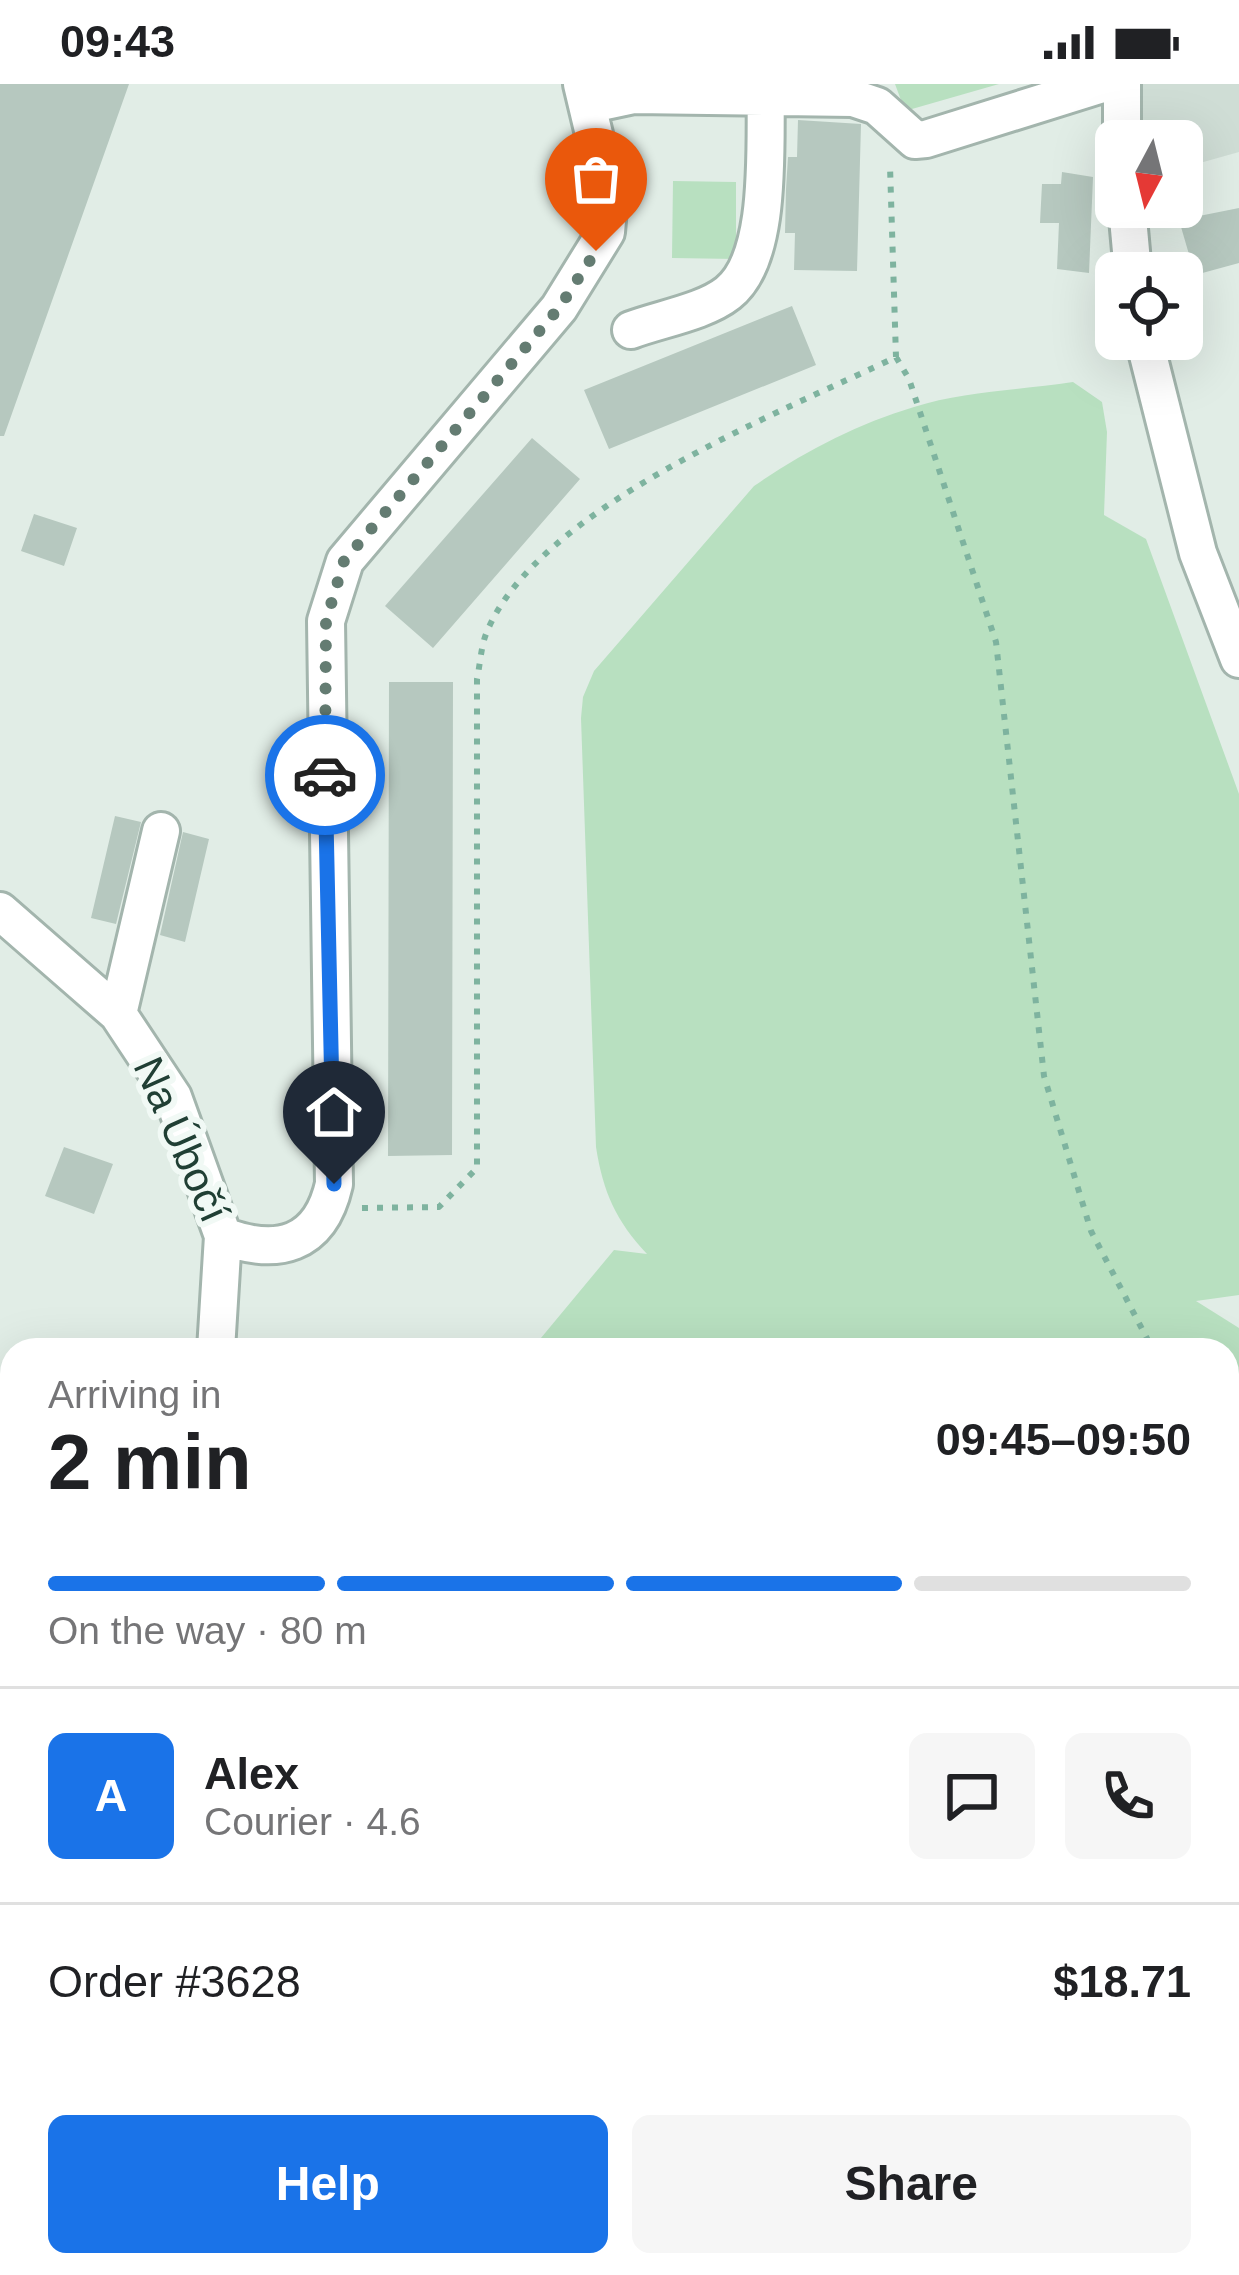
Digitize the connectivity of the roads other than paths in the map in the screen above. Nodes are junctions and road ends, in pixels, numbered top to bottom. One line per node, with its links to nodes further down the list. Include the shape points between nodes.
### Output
1 (1102, 84): 3 (street, via 926,140 915,140 864,99)
2 (1122, 84): 5 (street)
3 (766, 90): 4 (street); 6 (street, via 758,245 748,271 725,296)
4 (584, 94): 12 (street, Na Úbočí, via 609,197 606,232 559,308 344,561 326,621 334,1184 328,1208 294,1242 266,1248)
5 (1122, 120)
6 (631, 330)
7 (1149, 360): 8 (street, via 1198,553)
8 (1239, 658)
9 (161, 831): 11 (street)
10 (0, 910): 11 (street, Na Úbočí)
11 (118, 1014): 12 (street, Na Úbočí, via 173,1097)
12 (223, 1235): 13 (street)
13 (217, 1338)

